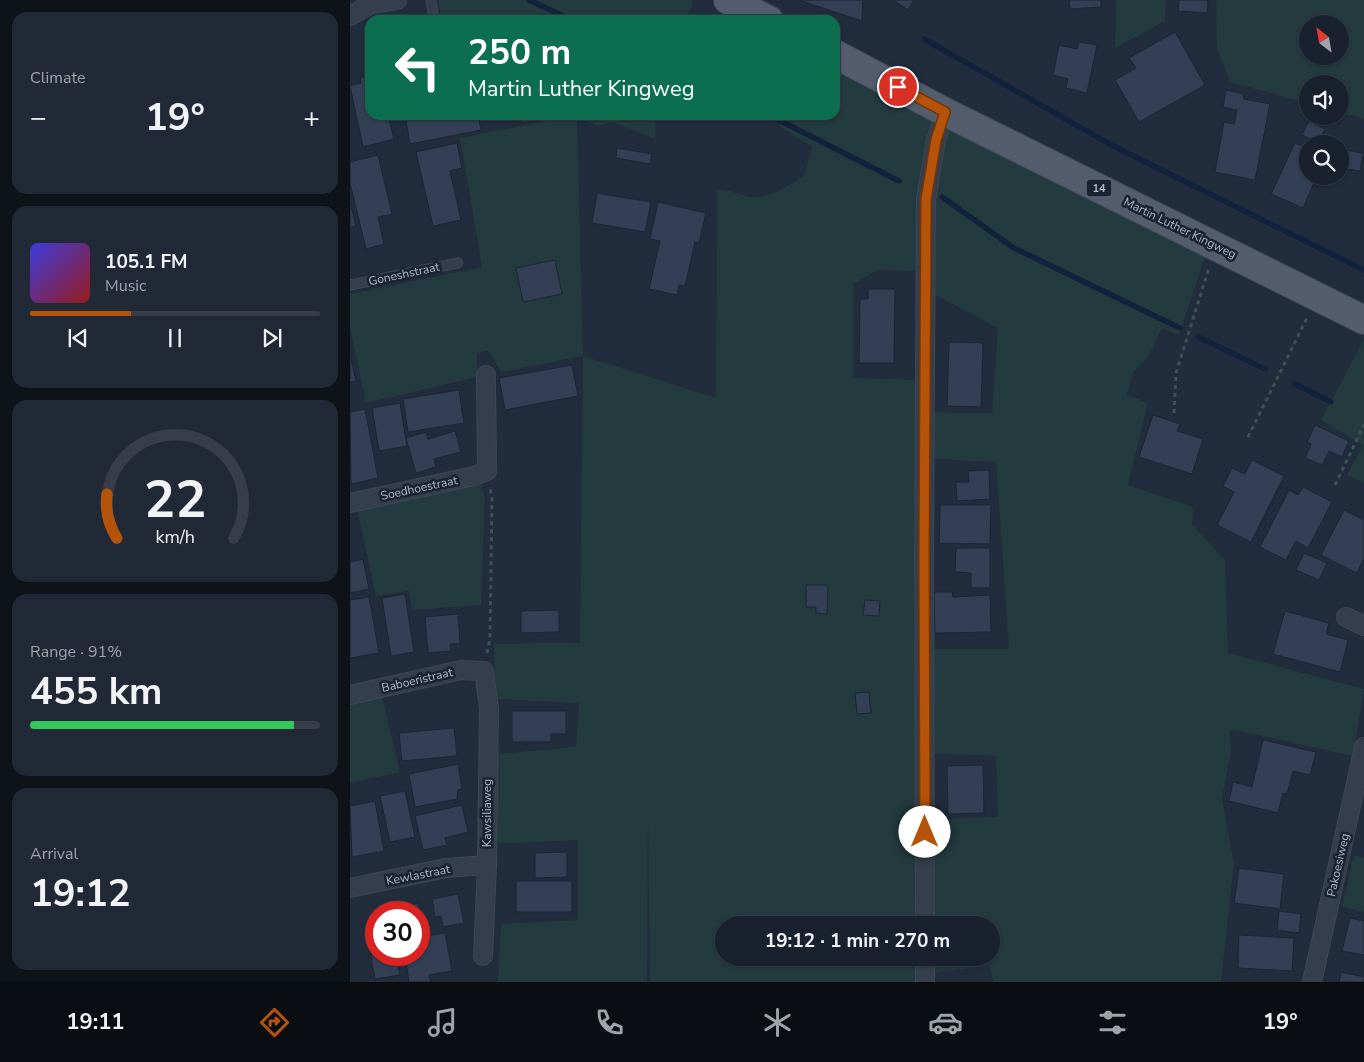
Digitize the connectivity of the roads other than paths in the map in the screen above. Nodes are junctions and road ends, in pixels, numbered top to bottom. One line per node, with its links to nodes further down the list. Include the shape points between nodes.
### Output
1 (396, 0): 6 (street, via 371,4)
2 (431, 0): 5 (lane)
3 (728, 0): 4 (main road)
4 (764, 14)
5 (433, 15)
6 (350, 16)
7 (840, 57): 8 (main road, Martin Luther Kingweg / 14)
8 (945, 112): 11 (main road, Martin Luther Kingweg / 14); 21 (street, via 936,140 926,199)
9 (458, 263): 10 (lane, Goneshstraat)
10 (350, 285)
11 (1364, 320)
12 (486, 375): 13 (street, Soedhoestraat, via 486,471)
13 (350, 503)
14 (1346, 617): 15 (street)
15 (1364, 626)
16 (484, 671): 17 (street, Baboeristraat, via 461,670); 19 (street, Kawsiliaweg, via 489,708)
17 (350, 695)
18 (1364, 747): 25 (street, Pakoesiweg)
19 (487, 865): 20 (street, Kewlastraat, via 446,868); 22 (street, Kawsiliaweg)
20 (350, 888)
21 (925, 916)
22 (483, 956)
23 (925, 966): 24 (street)
24 (925, 982)
25 (1312, 982)

